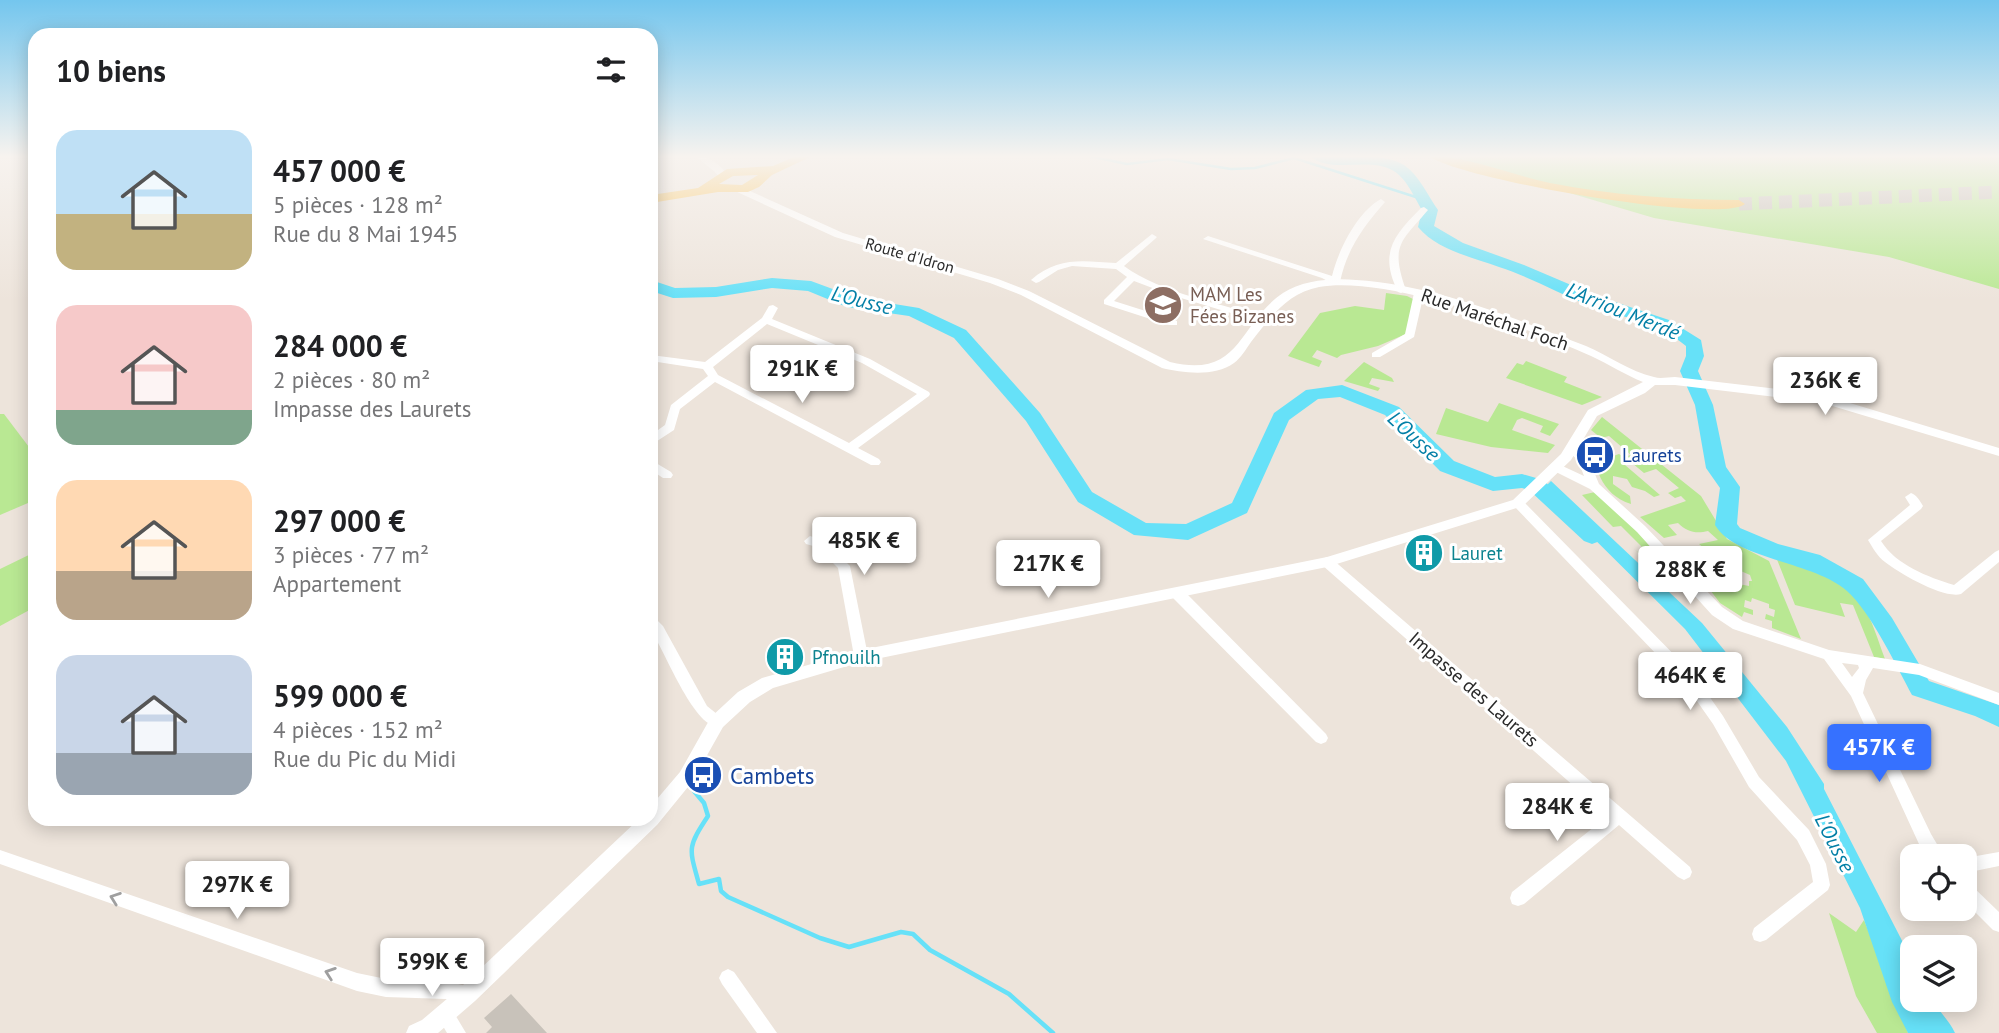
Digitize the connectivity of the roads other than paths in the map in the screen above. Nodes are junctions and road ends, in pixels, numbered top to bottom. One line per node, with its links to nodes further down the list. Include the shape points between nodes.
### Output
1 (790, 204): 11 (street, Route d'Idron, via 839,235)
2 (1378, 204): 9 (street, via 1351,237)
3 (1424, 210): 10 (street, via 1405,229 1392,252 1391,265)
4 (1152, 237): 6 (street)
5 (1208, 239): 9 (street)
6 (1118, 267): 7 (street); 8 (street, via 1072,263)
7 (1133, 277): 15 (street); 16 (street, via 1107,302)
8 (1036, 279)
9 (1335, 282): 10 (street, Rue Maréchal Foch); 15 (street, Rue Maréchal Foch, via 1294,291)
10 (1401, 290): 12 (street, Rue Maréchal Foch)
11 (1025, 293): 15 (street, Rue Maréchal Foch, via 1179,368 1219,366 1230,360)
12 (1419, 293): 17 (street, via 1410,335); 21 (street, Rue Maréchal Foch, via 1468,306 1594,353)
13 (773, 308): 14 (street)
14 (766, 320): 19 (street); 23 (street, via 866,361 925,394)
15 (1265, 320)
16 (1173, 323)
17 (1376, 355)
18 (658, 359): 19 (street)
19 (707, 366): 20 (street)
20 (714, 377): 22 (street, via 675,407 670,427); 23 (street)
21 (1651, 382): 24 (street, via 1592,413); 25 (street, Rue Maréchal Foch, via 1820,398)
22 (658, 436)
23 (850, 448): 26 (street)
24 (1571, 449): 27 (street); 30 (street, via 1583,458)
25 (1999, 452)
26 (875, 462)
27 (1556, 467): 30 (street); 32 (street)
28 (658, 469): 29 (street)
29 (667, 475)
30 (1594, 486): 38 (street, via 1717,611 1738,625)
31 (1911, 497): 34 (street, via 1917,506 1874,540 1879,552 1936,585 1956,591)
32 (1523, 498): 35 (street); 56 (street, via 1690,680 1754,782 1803,835 1818,864 1822,885)
33 (810, 541): 39 (street, via 821,544 844,566)
34 (1999, 555)
35 (1327, 562): 36 (street); 46 (street, Impasse des Laurets)
36 (1177, 593): 39 (street); 44 (street)
37 (658, 630): 43 (street, via 702,710)
38 (1829, 655): 40 (street); 41 (street)
39 (862, 656): 43 (street, via 768,683)
40 (1864, 662): 41 (street, via 1866,669); 42 (street, via 1914,669)
41 (1856, 693): 48 (street)
42 (1999, 699)
43 (717, 722): 45 (street, via 686,777)
44 (1321, 737)
45 (658, 811)
46 (1619, 816): 52 (street, Impasse des Laurets); 53 (street)
47 (644, 826): 58 (street)
48 (1928, 844)
49 (0, 857): 58 (street, one-way to 49, via 357,982)
50 (1999, 859): 51 (street)
51 (1977, 864)
52 (1684, 872)
53 (1518, 898)
54 (1977, 902): 55 (street)
55 (1999, 924)
56 (1760, 934)
57 (728, 978): 62 (street)
58 (468, 995): 59 (street)
59 (445, 1014): 60 (street); 61 (street)
60 (416, 1033)
61 (457, 1033)
62 (768, 1033)

